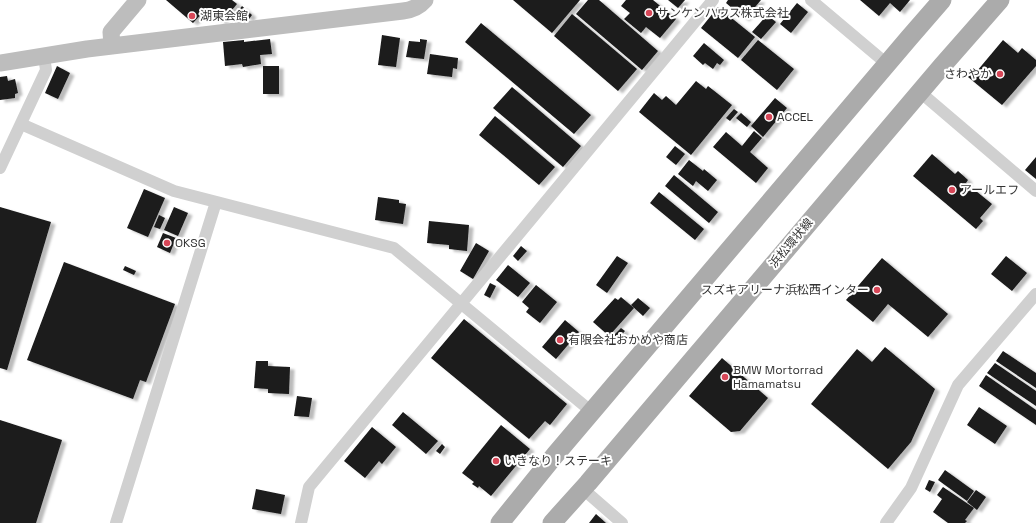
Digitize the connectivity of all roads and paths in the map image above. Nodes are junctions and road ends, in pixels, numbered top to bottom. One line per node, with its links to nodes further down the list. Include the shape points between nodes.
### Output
1 (138, 0): 7 (street, via 110,32)
2 (713, 0): 17 (street)
3 (811, 0): 10 (street)
4 (942, 0): 10 (main road)
5 (1000, 0): 11 (main road, 浜松環状線)
6 (419, 2): 7 (street, via 410,10)
7 (112, 46): 8 (street)
8 (44, 56): 9 (street); 12 (street, via 46,70)
9 (0, 63)
10 (887, 64): 18 (main road)
11 (920, 92): 14 (street); 19 (main road, 浜松環状線)
12 (21, 124): 13 (street); 15 (street, via 174,191)
13 (0, 168)
14 (1036, 190)
15 (216, 202): 17 (street, via 394,248); 20 (street)
16 (1036, 294): 25 (street, via 958,385 911,488)
17 (461, 304): 18 (street); 21 (street, via 309,487)
18 (592, 412): 22 (main road)
19 (583, 489): 23 (main road, 浜松環状線); 24 (street)
20 (116, 523)
21 (301, 523)
22 (500, 523)
23 (552, 523)
24 (622, 523)
25 (886, 523)

